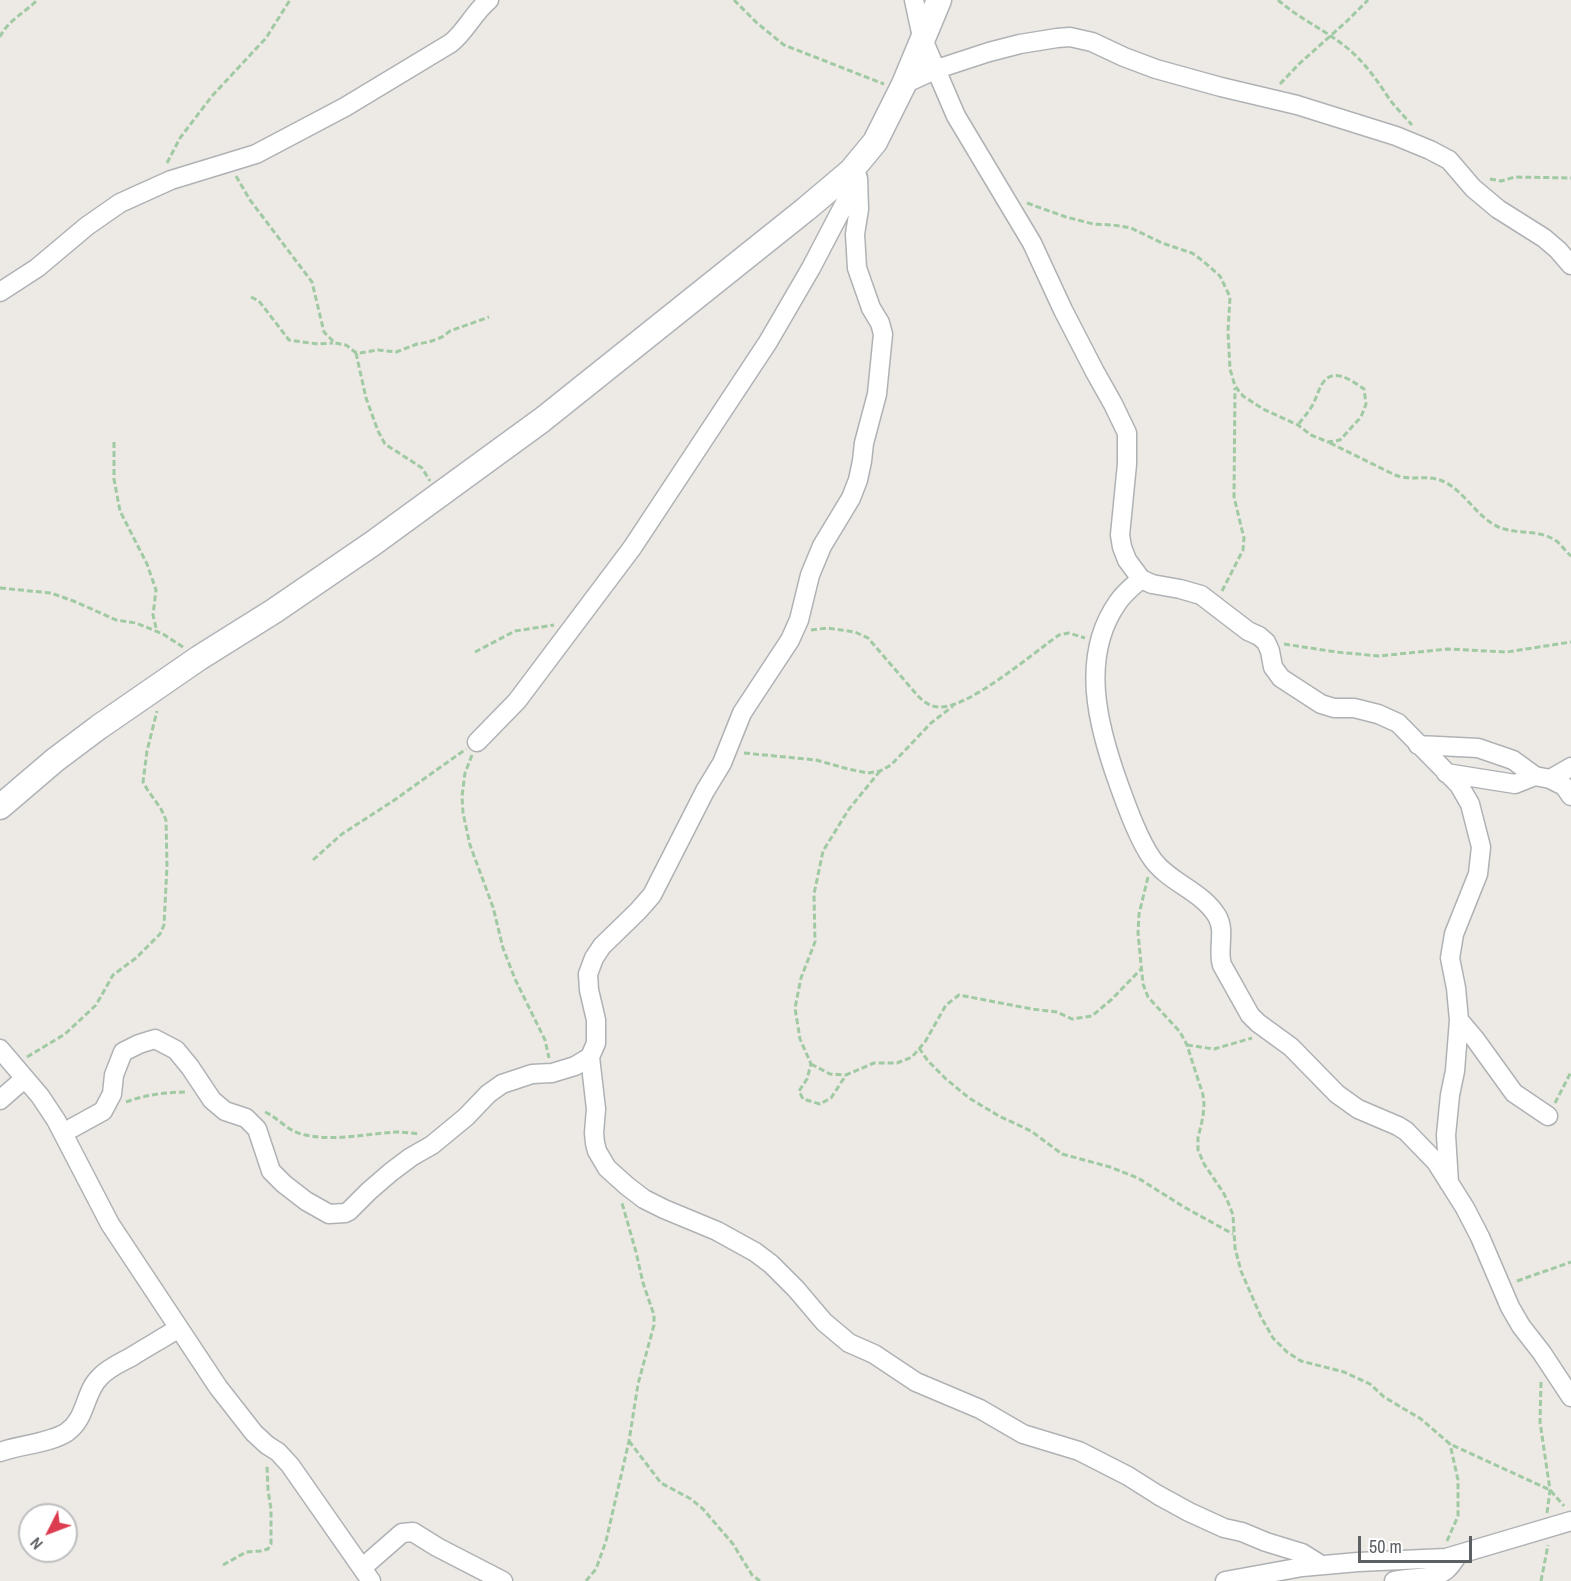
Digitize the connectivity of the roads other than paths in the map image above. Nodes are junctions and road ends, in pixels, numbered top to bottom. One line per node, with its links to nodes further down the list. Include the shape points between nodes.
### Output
1 (489, 0): 9 (street, via 451,43 345,107 256,154 156,186 120,203)
2 (914, 0): 4 (street)
3 (939, 0): 4 (street)
4 (922, 37): 5 (street); 6 (street)
5 (937, 69): 6 (street); 8 (street, via 1020,44 1070,38 1092,42 1156,69 1297,105 1396,136 1449,160 1473,189 1498,210 1544,238); 10 (street, via 956,116 1032,243 1127,433 1120,535 1127,560)
6 (902, 87): 7 (street)
7 (861, 167): 11 (street, via 811,268 768,342 632,548 518,701); 17 (street, via 851,171 560,406 372,544 99,726); 20 (street, via 855,234 857,268 883,334 877,394 858,480 822,546 790,640 742,713 726,753 652,895 594,958 588,974 596,1042)
8 (1571, 265)
9 (0, 292)
10 (1141, 579): 12 (street, via 1202,595 1266,642 1273,667 1298,690 1321,704 1354,708 1398,723); 25 (street, via 1118,601 1098,645 1096,694 1101,726 1129,814 1163,872 1202,899 1217,916 1221,925 1221,965 1251,1015 1349,1103 1406,1131 1436,1162)
11 (477, 742)
12 (1418, 746): 14 (street); 15 (street, via 1478,748 1513,760)
13 (1571, 767): 15 (street)
14 (1446, 773): 15 (street, via 1515,784); 18 (street, via 1470,804 1481,847 1478,874 1454,934 1450,958)
15 (1543, 777): 16 (street, via 1564,786)
16 (1571, 796)
17 (0, 807)
18 (1459, 1020): 23 (street, via 1514,1093); 25 (street, via 1446,1135)
19 (0, 1049): 21 (street)
20 (590, 1057): 24 (street, via 575,1066 502,1084 345,1213 329,1214 284,1184 271,1171 257,1129 246,1118 225,1111 212,1100 176,1050 155,1039 123,1052 112,1094 103,1111); 31 (street, via 595,1143 607,1168 644,1199 755,1252 849,1343 874,1353 916,1382 980,1409 1023,1434 1079,1451 1189,1512 1224,1528 1302,1553)
21 (24, 1079): 22 (street); 24 (street, via 40,1096)
22 (0, 1101)
23 (1548, 1116)
24 (63, 1133): 26 (street, via 110,1224)
25 (1449, 1183): 27 (street, via 1480,1237 1510,1307)
26 (179, 1328): 28 (street, via 98,1378 78,1422 66,1432); 32 (street, via 247,1424 290,1465)
27 (1571, 1397)
28 (0, 1452)
29 (1571, 1521): 30 (street)
30 (1458, 1555): 31 (street); 36 (street, via 1440,1574)
31 (1321, 1565): 33 (street)
32 (367, 1574): 34 (street, via 396,1536 412,1532)
33 (1263, 1577): 35 (street)
34 (503, 1581)
35 (1225, 1581)
36 (1394, 1581)

